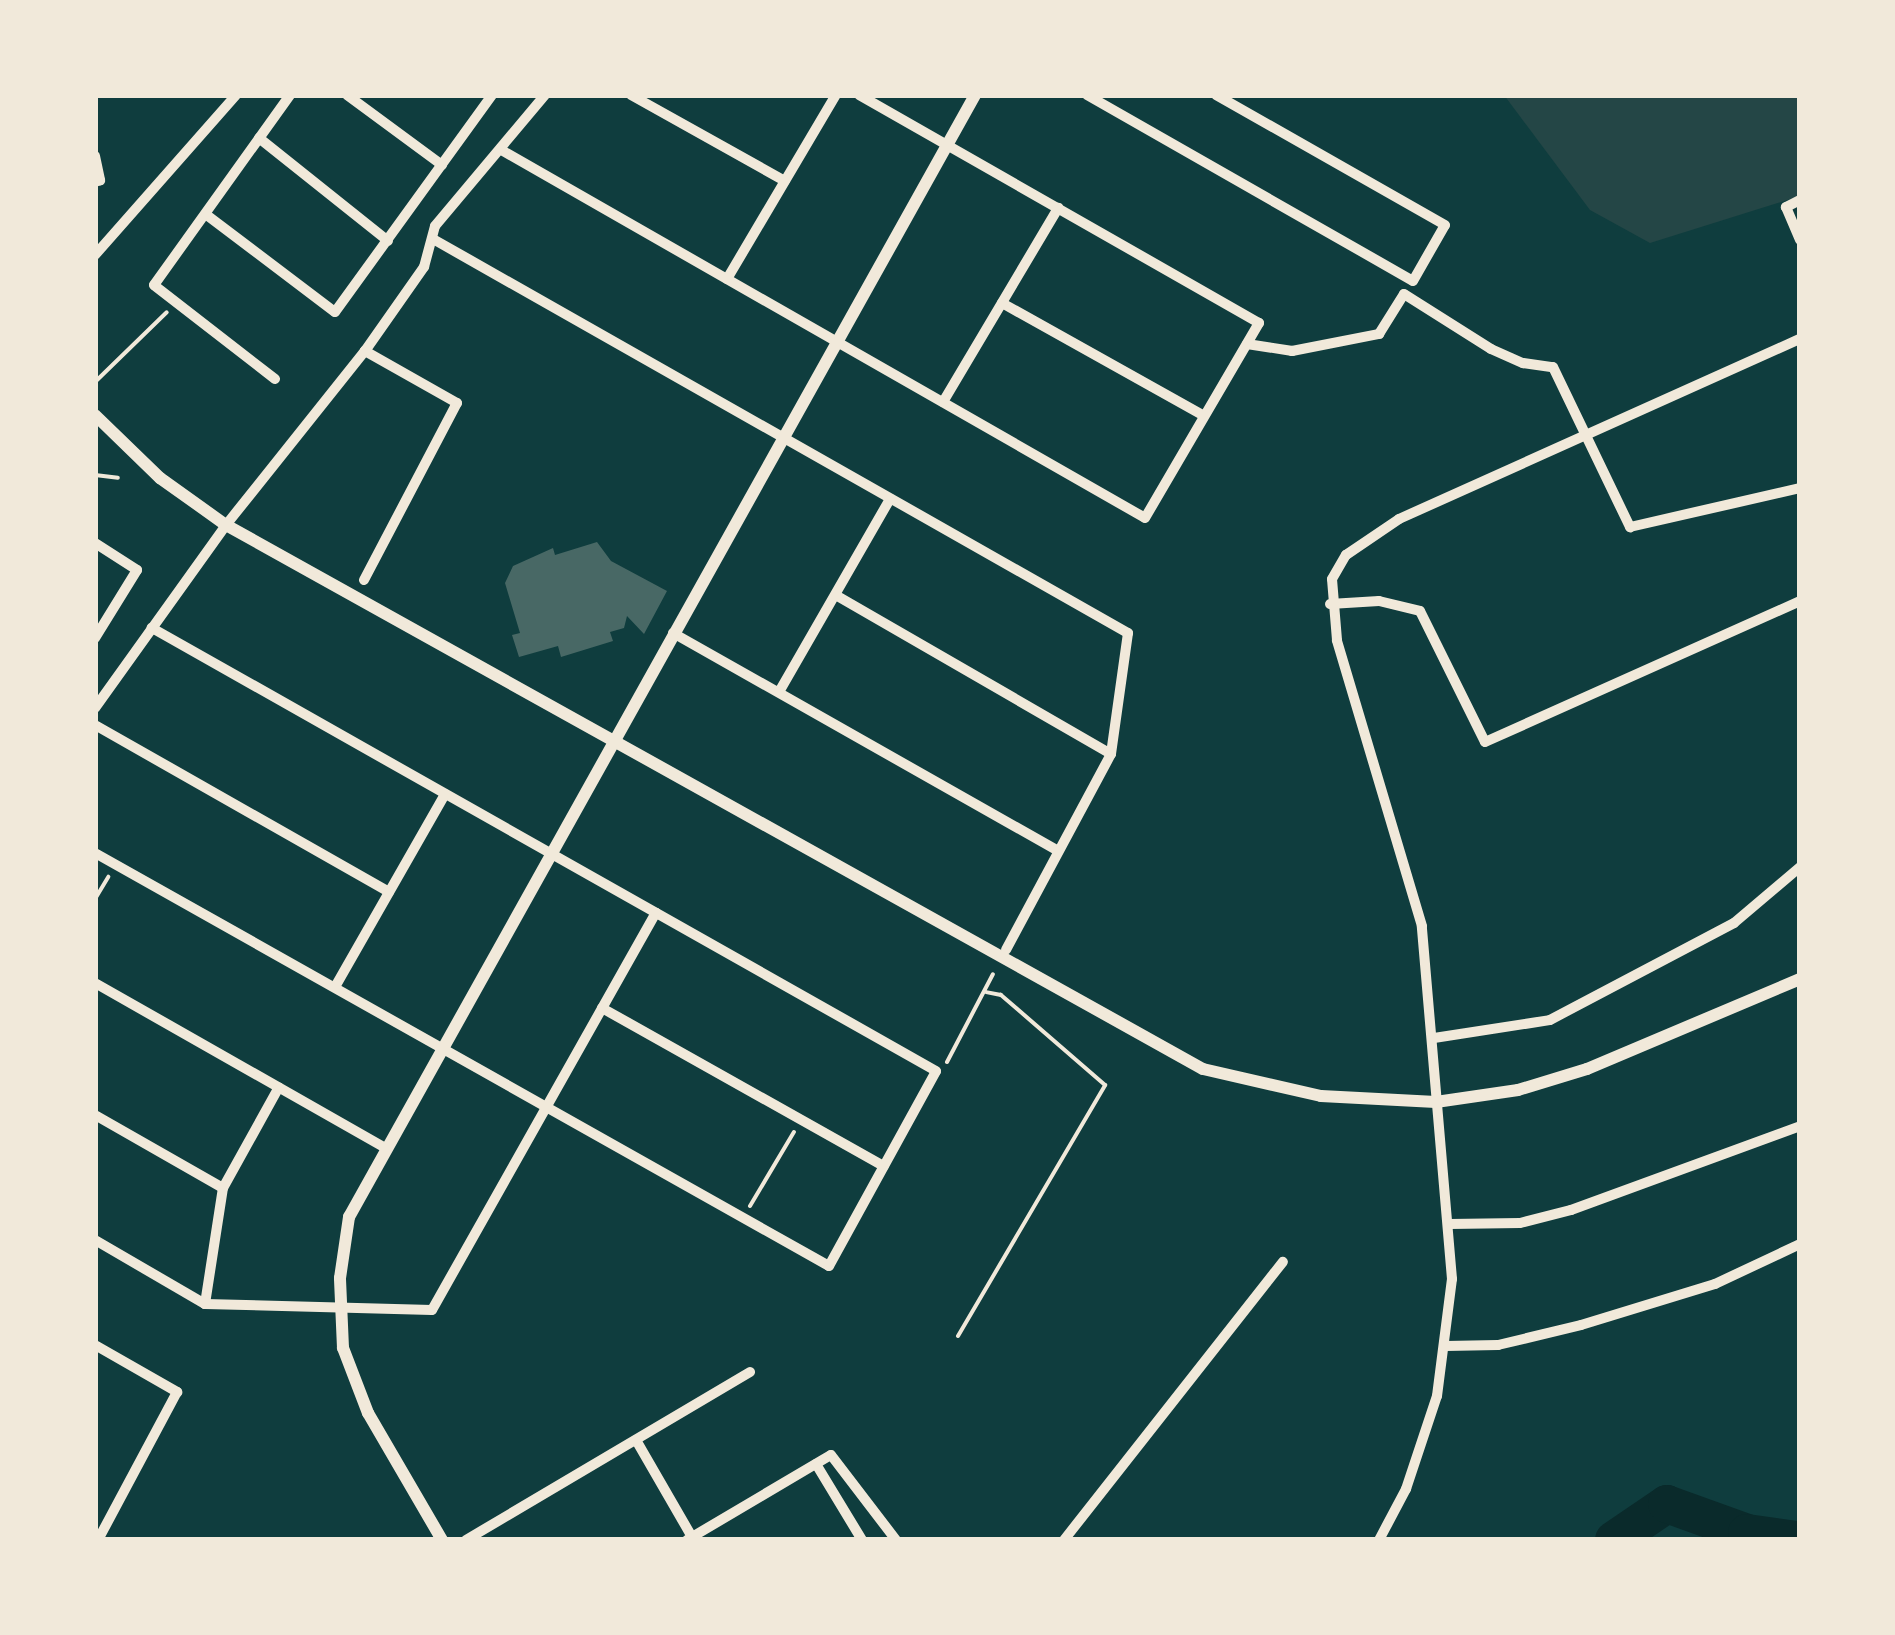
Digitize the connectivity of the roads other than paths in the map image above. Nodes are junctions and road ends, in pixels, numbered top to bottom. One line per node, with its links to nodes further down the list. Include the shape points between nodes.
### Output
1 (236, 95): 25 (street)
2 (290, 95): 12 (street)
3 (346, 95): 16 (street)
4 (492, 95): 16 (street)
5 (545, 95): 14 (street)
6 (631, 95): 18 (street)
7 (836, 95): 18 (street)
8 (860, 95): 13 (street)
9 (976, 95): 13 (street)
10 (1086, 95): 11 (street, via 1413,281 1446,225)
11 (1216, 95)
12 (258, 138): 21 (street); 23 (street)
13 (948, 145): 20 (street); 29 (street)
14 (503, 150): 22 (street, via 447,212); 26 (street)
15 (95, 156): 17 (street)
16 (442, 165): 23 (street)
17 (95, 182)
18 (785, 182): 26 (street)
19 (1800, 200): 24 (street, via 1786,207)
20 (1058, 208): 27 (street); 30 (street, via 1258,323)
21 (208, 216): 23 (street, via 335,312); 32 (street, via 154,285)
22 (433, 239): 31 (street, via 424,267); 37 (street)
23 (388, 240)
24 (1800, 240)
25 (95, 255)
26 (727, 279): 29 (street)
27 (1002, 303): 33 (street); 35 (street)
28 (1800, 339): 36 (street)
29 (837, 342): 33 (street); 37 (street)
30 (1246, 344): 35 (street); 36 (street, via 1292,351 1379,334 1404,294 1491,349 1554,367)
31 (365, 351): 40 (street); 42 (street, via 457,403)
32 (275, 378)
33 (944, 402): 35 (street, via 1145,518)
34 (95, 415): 40 (street, via 160,478)
35 (1204, 416)
36 (1586, 432): 38 (street, via 1630,527); 45 (street, via 1366,536 1332,579)
37 (783, 438): 39 (street); 47 (street)
38 (1800, 488)
39 (890, 499): 43 (street); 53 (street, via 1128,633)
40 (226, 525): 46 (street); 52 (street)
41 (95, 543): 48 (street, via 137,570)
42 (364, 580)
43 (839, 597): 49 (street); 53 (street)
44 (1800, 601): 45 (street, via 1486,742 1420,610 1379,601)
45 (1330, 604): 66 (street, via 1355,710 1422,926)
46 (152, 628): 50 (street); 54 (street)
47 (673, 632): 49 (street); 52 (street)
48 (95, 638)
49 (779, 692): 55 (street)
50 (95, 708)
51 (95, 725): 59 (street)
52 (610, 744): 57 (street); 69 (street, via 1203,1069 1321,1096)
53 (1112, 754): 55 (street)
54 (445, 794): 57 (street); 59 (street)
55 (1058, 851): 61 (street)
56 (95, 852): 64 (street)
57 (549, 853): 60 (street); 67 (street)
58 (1800, 867): 66 (street, via 1769,900 1734,922 1550,1020)
59 (390, 892): 64 (street)
60 (656, 914): 65 (street); 74 (street, via 936,1072)
61 (1006, 950)
62 (1800, 979): 69 (street, via 1588,1069 1518,1090)
63 (95, 983): 68 (street)
64 (334, 987): 67 (street)
65 (602, 1008): 70 (street); 74 (street)
66 (1434, 1038): 69 (street)
67 (440, 1047): 70 (street); 73 (street)
68 (279, 1087): 73 (street); 75 (street)
69 (1436, 1102): 76 (street)
70 (547, 1107): 74 (street, via 829,1266); 81 (street, via 432,1310)
71 (95, 1115): 75 (street)
72 (1800, 1126): 76 (street, via 1571,1210 1520,1223)
73 (384, 1147): 81 (street, via 349,1217)
74 (884, 1166)
75 (223, 1188): 80 (street)
76 (1450, 1224): 83 (street)
77 (95, 1240): 80 (street)
78 (1800, 1244): 83 (street, via 1715,1284 1581,1325 1498,1346)
79 (1284, 1262): 93 (street)
80 (205, 1304): 81 (street)
81 (340, 1308): 89 (street, via 343,1348 361,1397)
82 (95, 1345): 88 (street, via 177,1392)
83 (1446, 1346): 94 (street, via 1426,1436)
84 (750, 1372): 85 (street)
85 (636, 1440): 87 (street); 90 (street)
86 (816, 1464): 87 (street); 91 (street); 92 (street, via 831,1455 846,1468)
87 (690, 1538)
88 (98, 1540)
89 (442, 1540)
90 (466, 1540)
91 (862, 1540)
92 (896, 1540)
93 (1064, 1540)
94 (1379, 1540)

